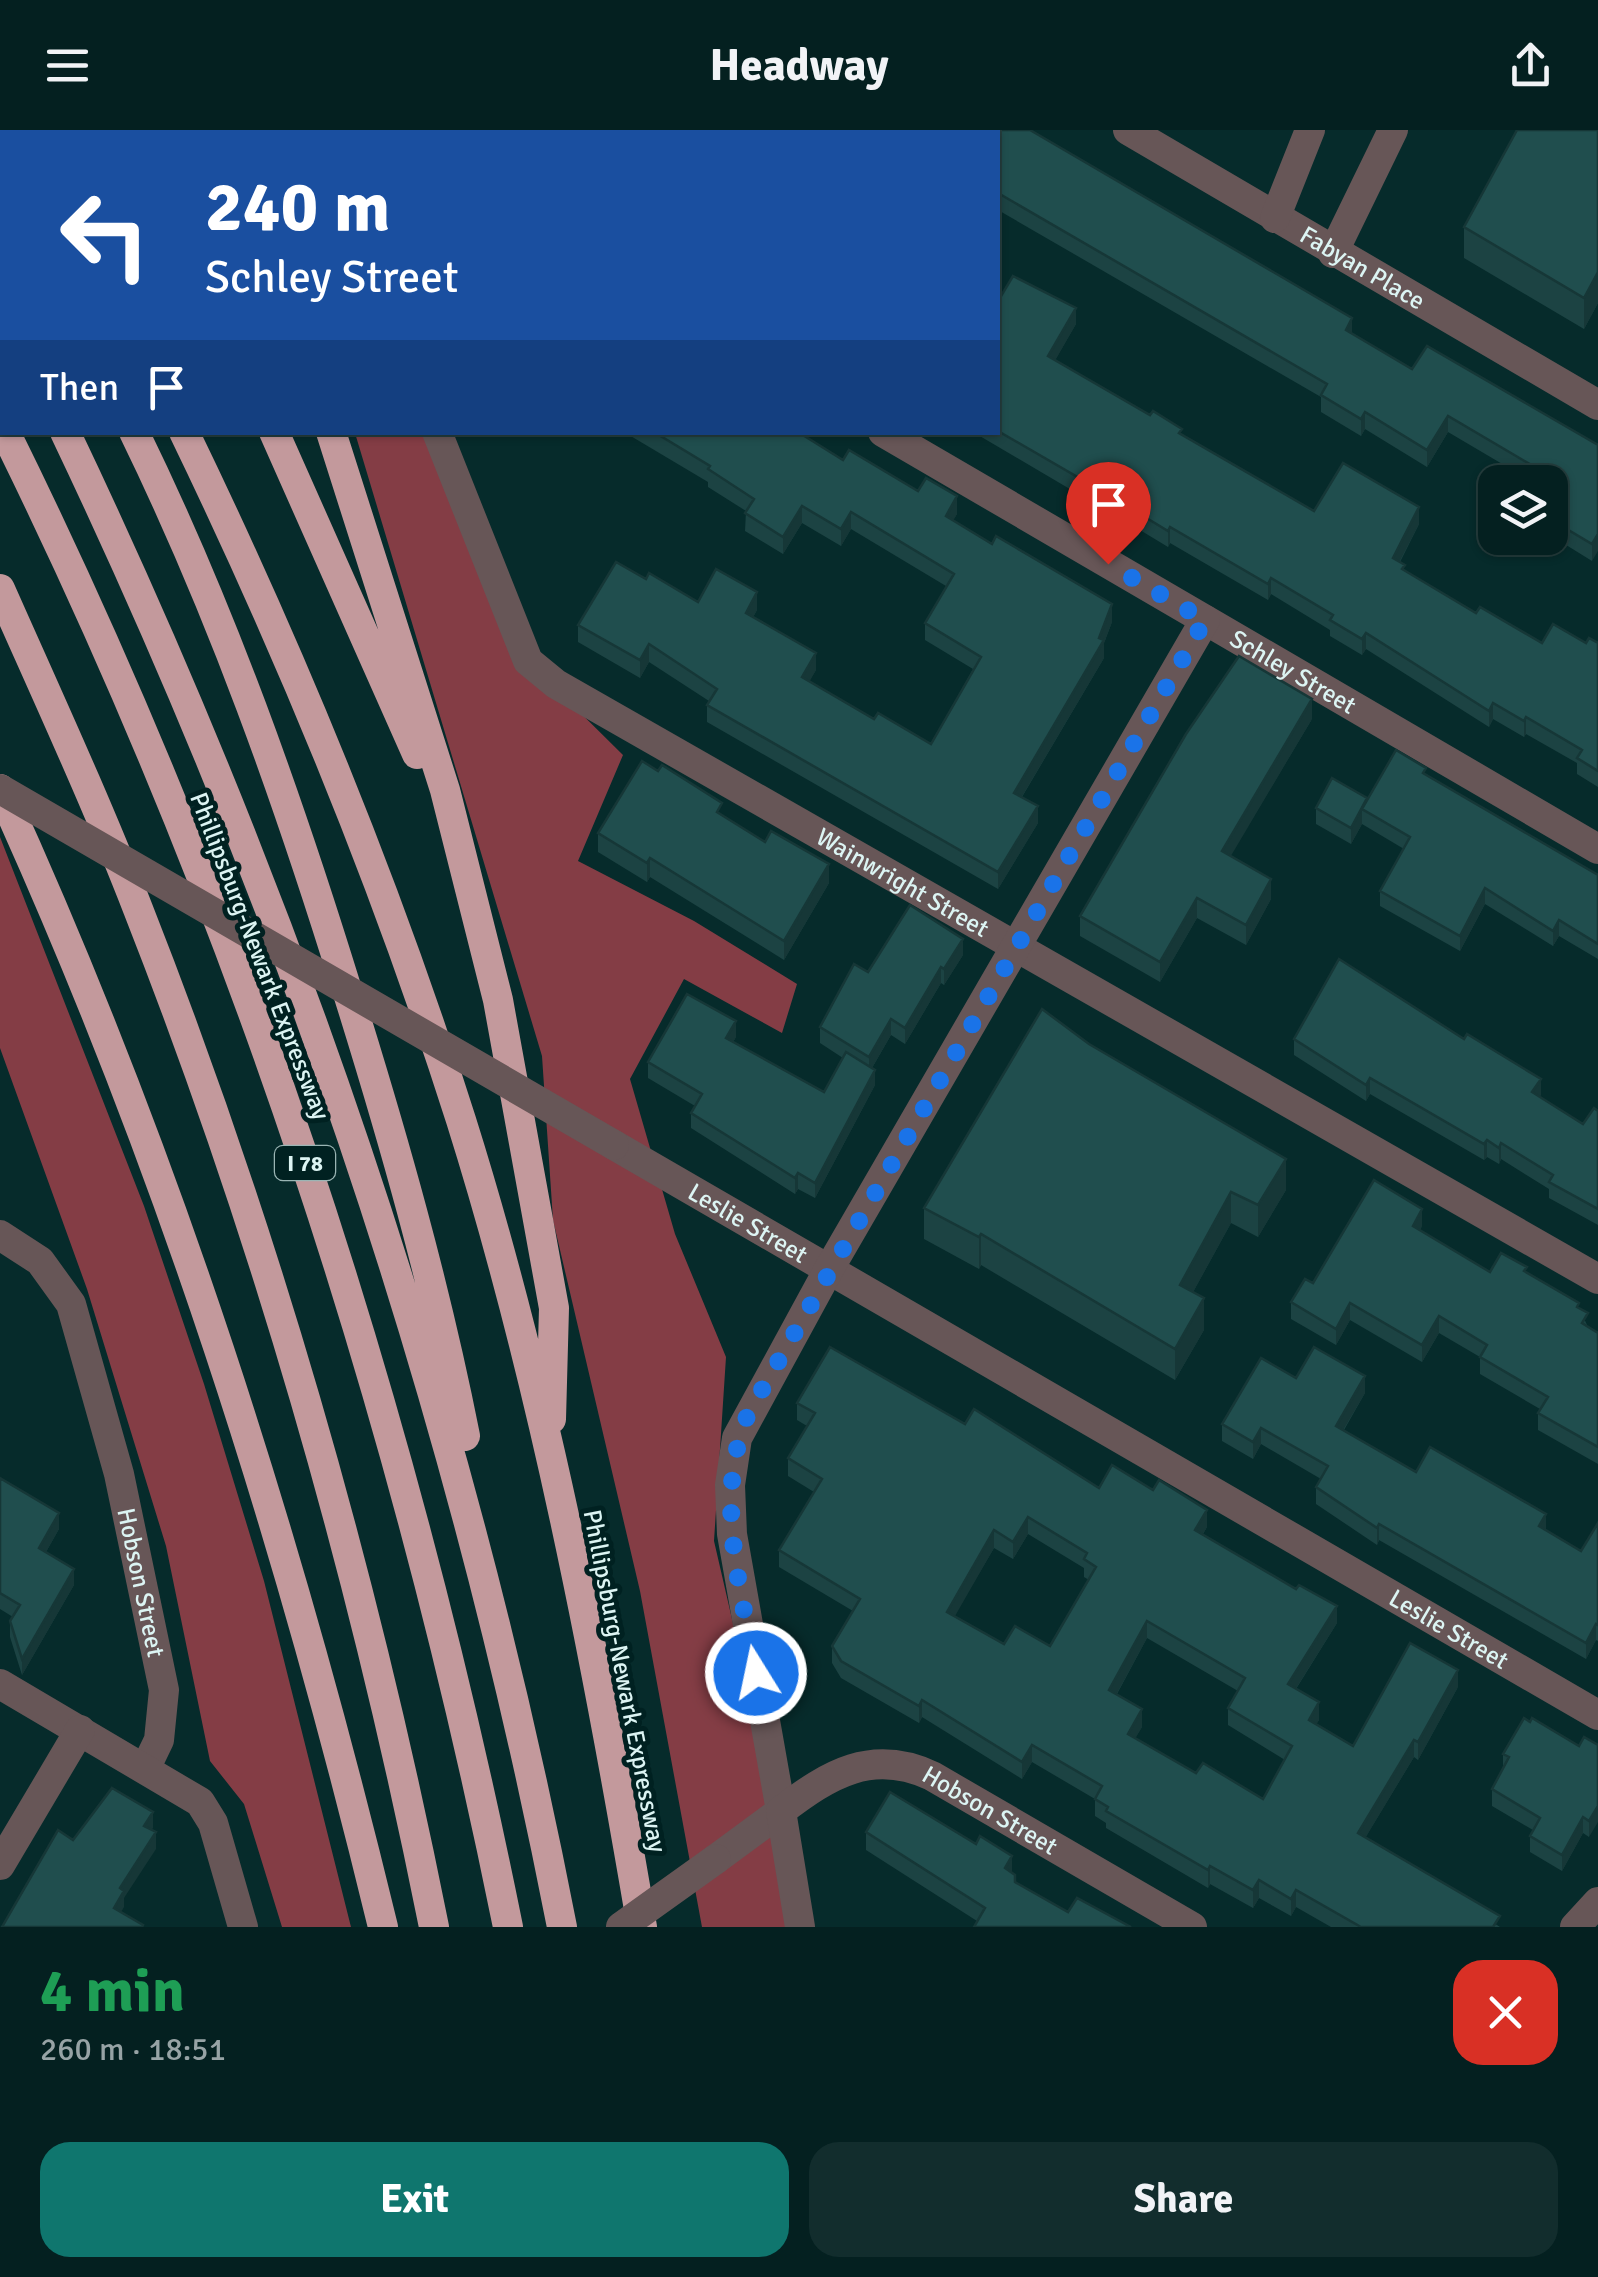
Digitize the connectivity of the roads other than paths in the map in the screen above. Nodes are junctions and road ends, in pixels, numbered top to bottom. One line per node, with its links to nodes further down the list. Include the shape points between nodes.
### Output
1 (1128, 130): 4 (street, Fabyan Place)
2 (1310, 130): 4 (street)
3 (1394, 130): 5 (street)
4 (1274, 218): 5 (street, Fabyan Place)
5 (1334, 252): 6 (street, Fabyan Place)
6 (1598, 404)
7 (7, 435): 36 (highway, Phillipsburg-Newark Expressway / I 78, via 176,812 301,1151 412,1515)
8 (66, 435): 29 (highway, Phillipsburg-Newark Expressway / I 78, via 201,732 332,1071 442,1419)
9 (135, 435): 29 (highway, via 261,729 387,1117 448,1350)
10 (185, 435): 24 (highway, Phillipsburg-Newark Expressway, via 294,671 384,894 495,1235)
11 (275, 435): 19 (highway, via 414,747)
12 (332, 435): 19 (highway, via 408,665)
13 (438, 435): 20 (street, Wainwright Street, via 528,661 556,684)
14 (888, 435): 16 (street, Schley Street)
15 (0, 589): 35 (highway, via 138,909 259,1253 355,1584)
16 (1205, 620): 18 (street, Schley Street); 20 (street)
17 (0, 789): 22 (street, Leslie Street, bridge); 34 (highway, via 108,1042 217,1334 318,1673)
18 (1598, 848)
19 (486, 946): 24 (highway, via 554,1308)
20 (1016, 949): 22 (street); 23 (street, Wainwright Street)
21 (0, 1236): 28 (street, Hobson Street, via 40,1261 71,1304 108,1436 164,1690 159,1740)
22 (829, 1270): 26 (street, Leslie Street); 30 (street, via 748,1414 732,1462 732,1534)
23 (1598, 1280)
24 (550, 1462): 39 (highway, Phillipsburg-Newark Expressway)
25 (0, 1684): 27 (street)
26 (1598, 1716)
27 (80, 1730): 28 (street); 31 (street)
28 (146, 1767): 33 (street, via 208,1812)
29 (530, 1772): 37 (highway, Phillipsburg-Newark Expressway / I 78)
30 (781, 1812): 38 (street, Hobson Street, bridge); 40 (street); 41 (street, Hobson Street, via 845,1768 900,1764 932,1776)
31 (0, 1865)
32 (1598, 1902): 42 (street)
33 (243, 1927)
34 (383, 1927)
35 (434, 1927)
36 (508, 1927)
37 (562, 1927)
38 (621, 1927)
39 (642, 1927)
40 (800, 1927)
41 (1192, 1927)
42 (1575, 1927)

